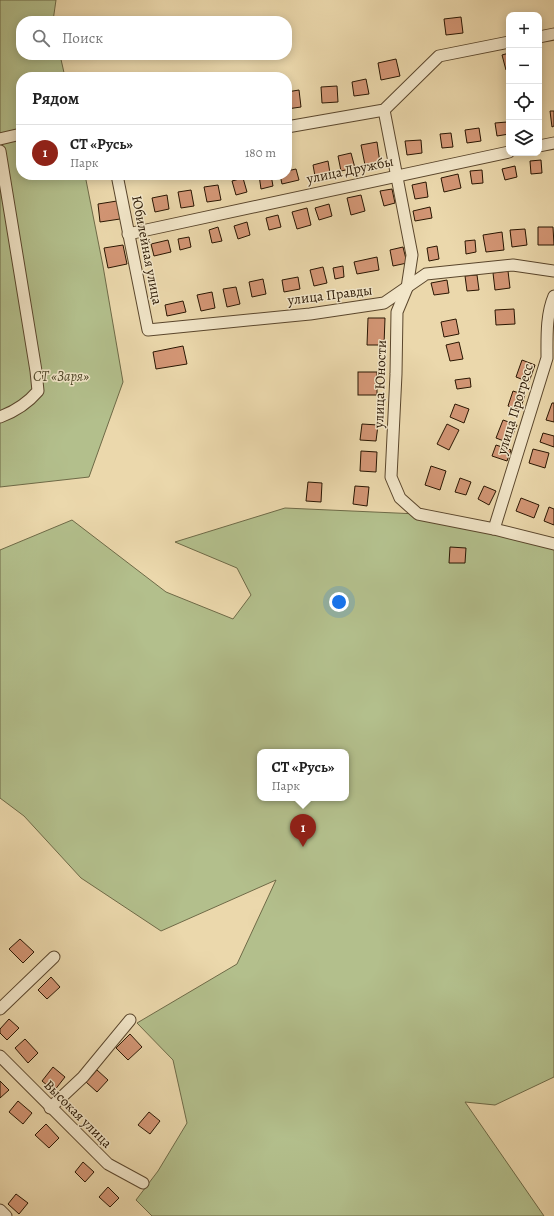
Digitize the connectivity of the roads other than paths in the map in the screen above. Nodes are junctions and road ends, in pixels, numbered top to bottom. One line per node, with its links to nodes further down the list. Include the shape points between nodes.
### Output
1 (554, 34): 2 (street)
2 (542, 36)
3 (506, 43): 4 (street, via 439,56)
4 (384, 110): 5 (street); 12 (street, улица Юности)
5 (292, 126)
6 (16, 135): 7 (street)
7 (0, 139)
8 (554, 143): 9 (street)
9 (542, 145)
10 (0, 151): 19 (street, via 38,390 16,411)
11 (506, 153): 12 (street, улица Дружбы)
12 (396, 175): 14 (street, улица Дружбы); 16 (street, улица Юности, via 412,255)
13 (118, 180): 14 (street, Юбилейная улица)
14 (128, 234): 18 (street, Юбилейная улица)
15 (554, 271): 16 (street, улица Правды, via 513,265 426,274)
16 (407, 288): 18 (street, улица Правды, via 384,303 310,314); 20 (street, улица Юности, via 397,312 391,477 400,498 418,514)
17 (554, 296): 20 (street, улица Прогресс, via 550,304 547,358)
18 (148, 330)
19 (0, 417)
20 (494, 529): 21 (street, улица Юности)
21 (554, 544)
22 (54, 957): 23 (street)
23 (0, 1009)
24 (130, 1020): 26 (street, via 83,1077)
25 (0, 1056): 26 (street, Высокая улица)
26 (50, 1108): 27 (street, Высокая улица, via 108,1164)
27 (143, 1183)
28 (0, 1210): 29 (street)
29 (6, 1216)

